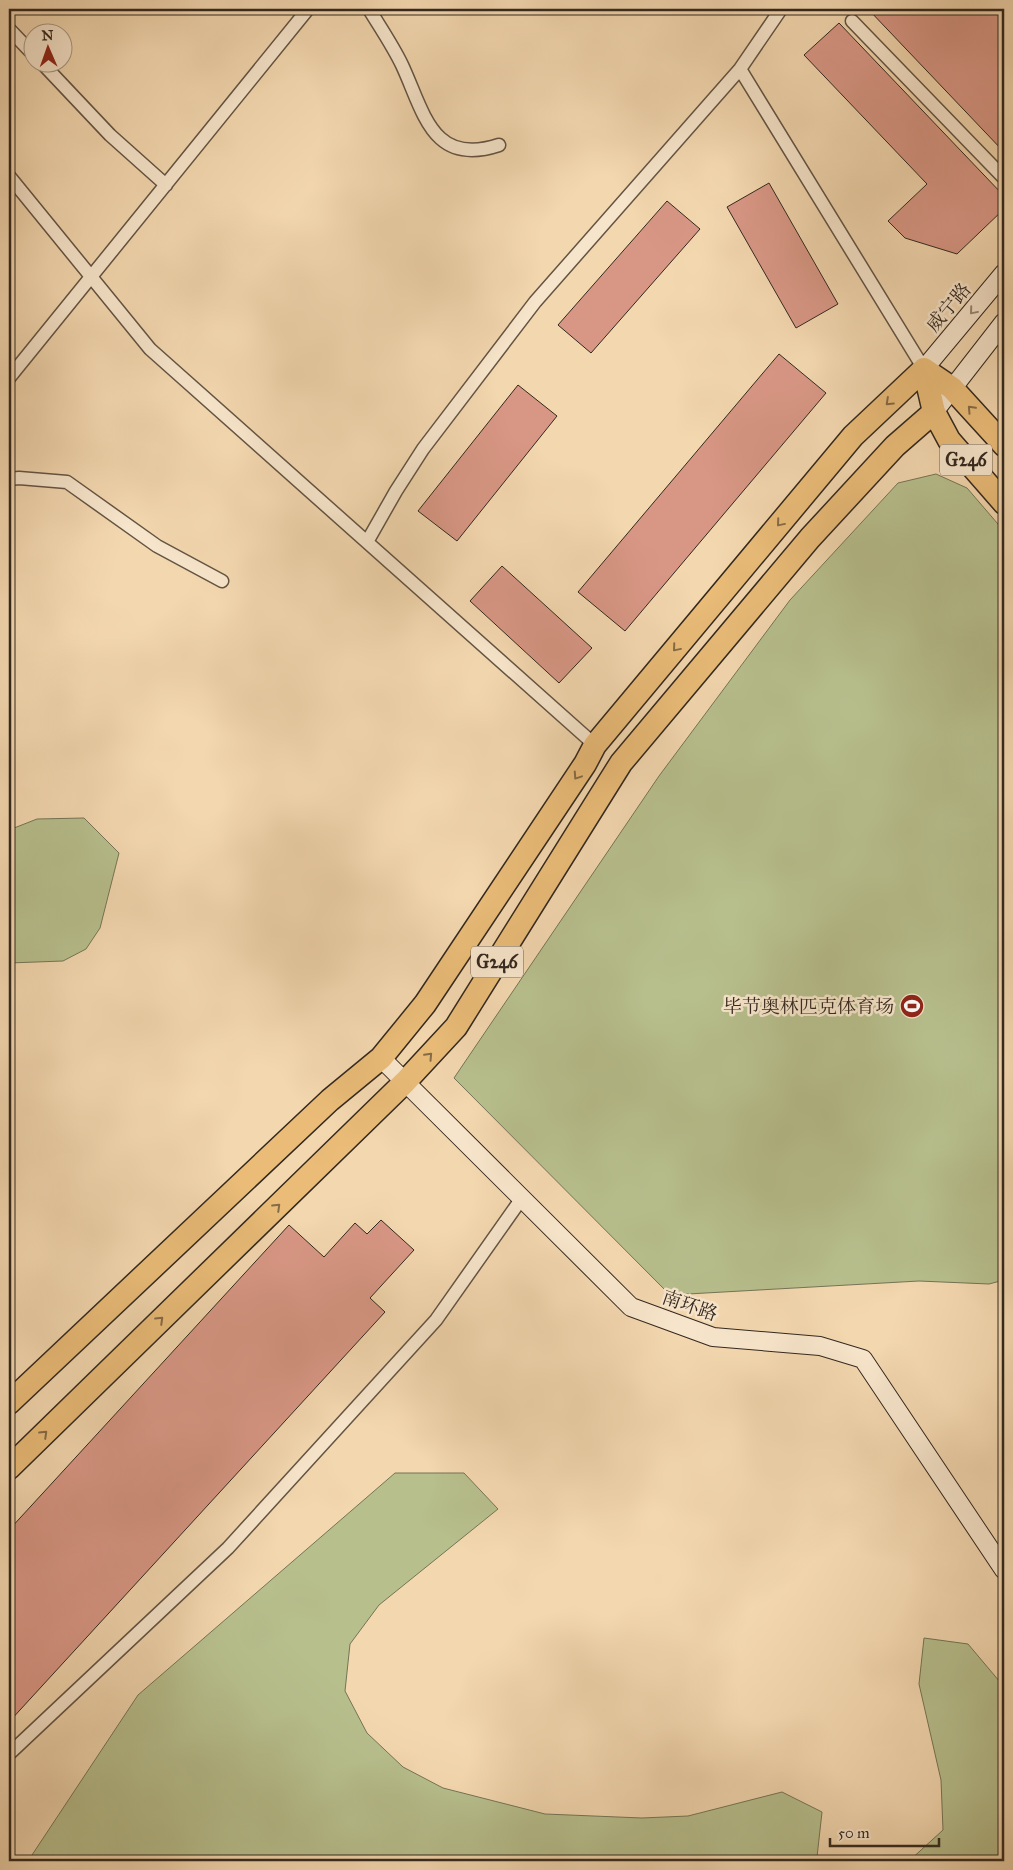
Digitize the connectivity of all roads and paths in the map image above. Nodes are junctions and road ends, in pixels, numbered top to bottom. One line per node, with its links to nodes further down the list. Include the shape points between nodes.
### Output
1 (308, 9): 12 (street)
2 (369, 9): 9 (street, via 401,63 434,133 447,144 464,151 482,151)
3 (781, 9): 7 (street)
4 (852, 21): 11 (street)
5 (9, 28): 6 (street)
6 (22, 42)
7 (740, 68): 16 (street); 23 (street, via 535,302 423,449)
8 (50, 72): 12 (street, via 110,135)
9 (499, 145)
10 (9, 176): 14 (street)
11 (1004, 178)
12 (166, 185): 14 (street)
13 (1004, 273): 16 (main road, 威宁路, one-way to 16)
14 (92, 277): 17 (street); 23 (street, via 150,349)
15 (1004, 322): 18 (main road)
16 (924, 369): 18 (highway, G246); 19 (highway, G246); 25 (highway, G246, one-way to 25, via 853,436)
17 (9, 378)
18 (952, 388): 19 (main road); 20 (highway, G246, one-way to 18)
19 (934, 412): 22 (highway, G246, via 950,440); 27 (highway, G246, one-way to 19, via 456,1027 621,763 810,538 896,446)
20 (1004, 445)
21 (9, 479): 24 (street, via 67,482 157,546)
22 (1004, 503)
23 (367, 542): 25 (street)
24 (222, 581)
25 (595, 745): 26 (highway, G246, one-way to 26, via 425,1004)
26 (381, 1058): 27 (main road, 南环路); 29 (highway, G246, via 330,1100)
27 (405, 1082): 28 (main road, 南环路); 30 (highway, G246, one-way to 27)
28 (522, 1198): 31 (main road, 南环路, via 631,1307 713,1337 820,1346 863,1359); 32 (street, via 436,1320 228,1548)
29 (9, 1403)
30 (9, 1468)
31 (1004, 1570)
32 (9, 1754)

